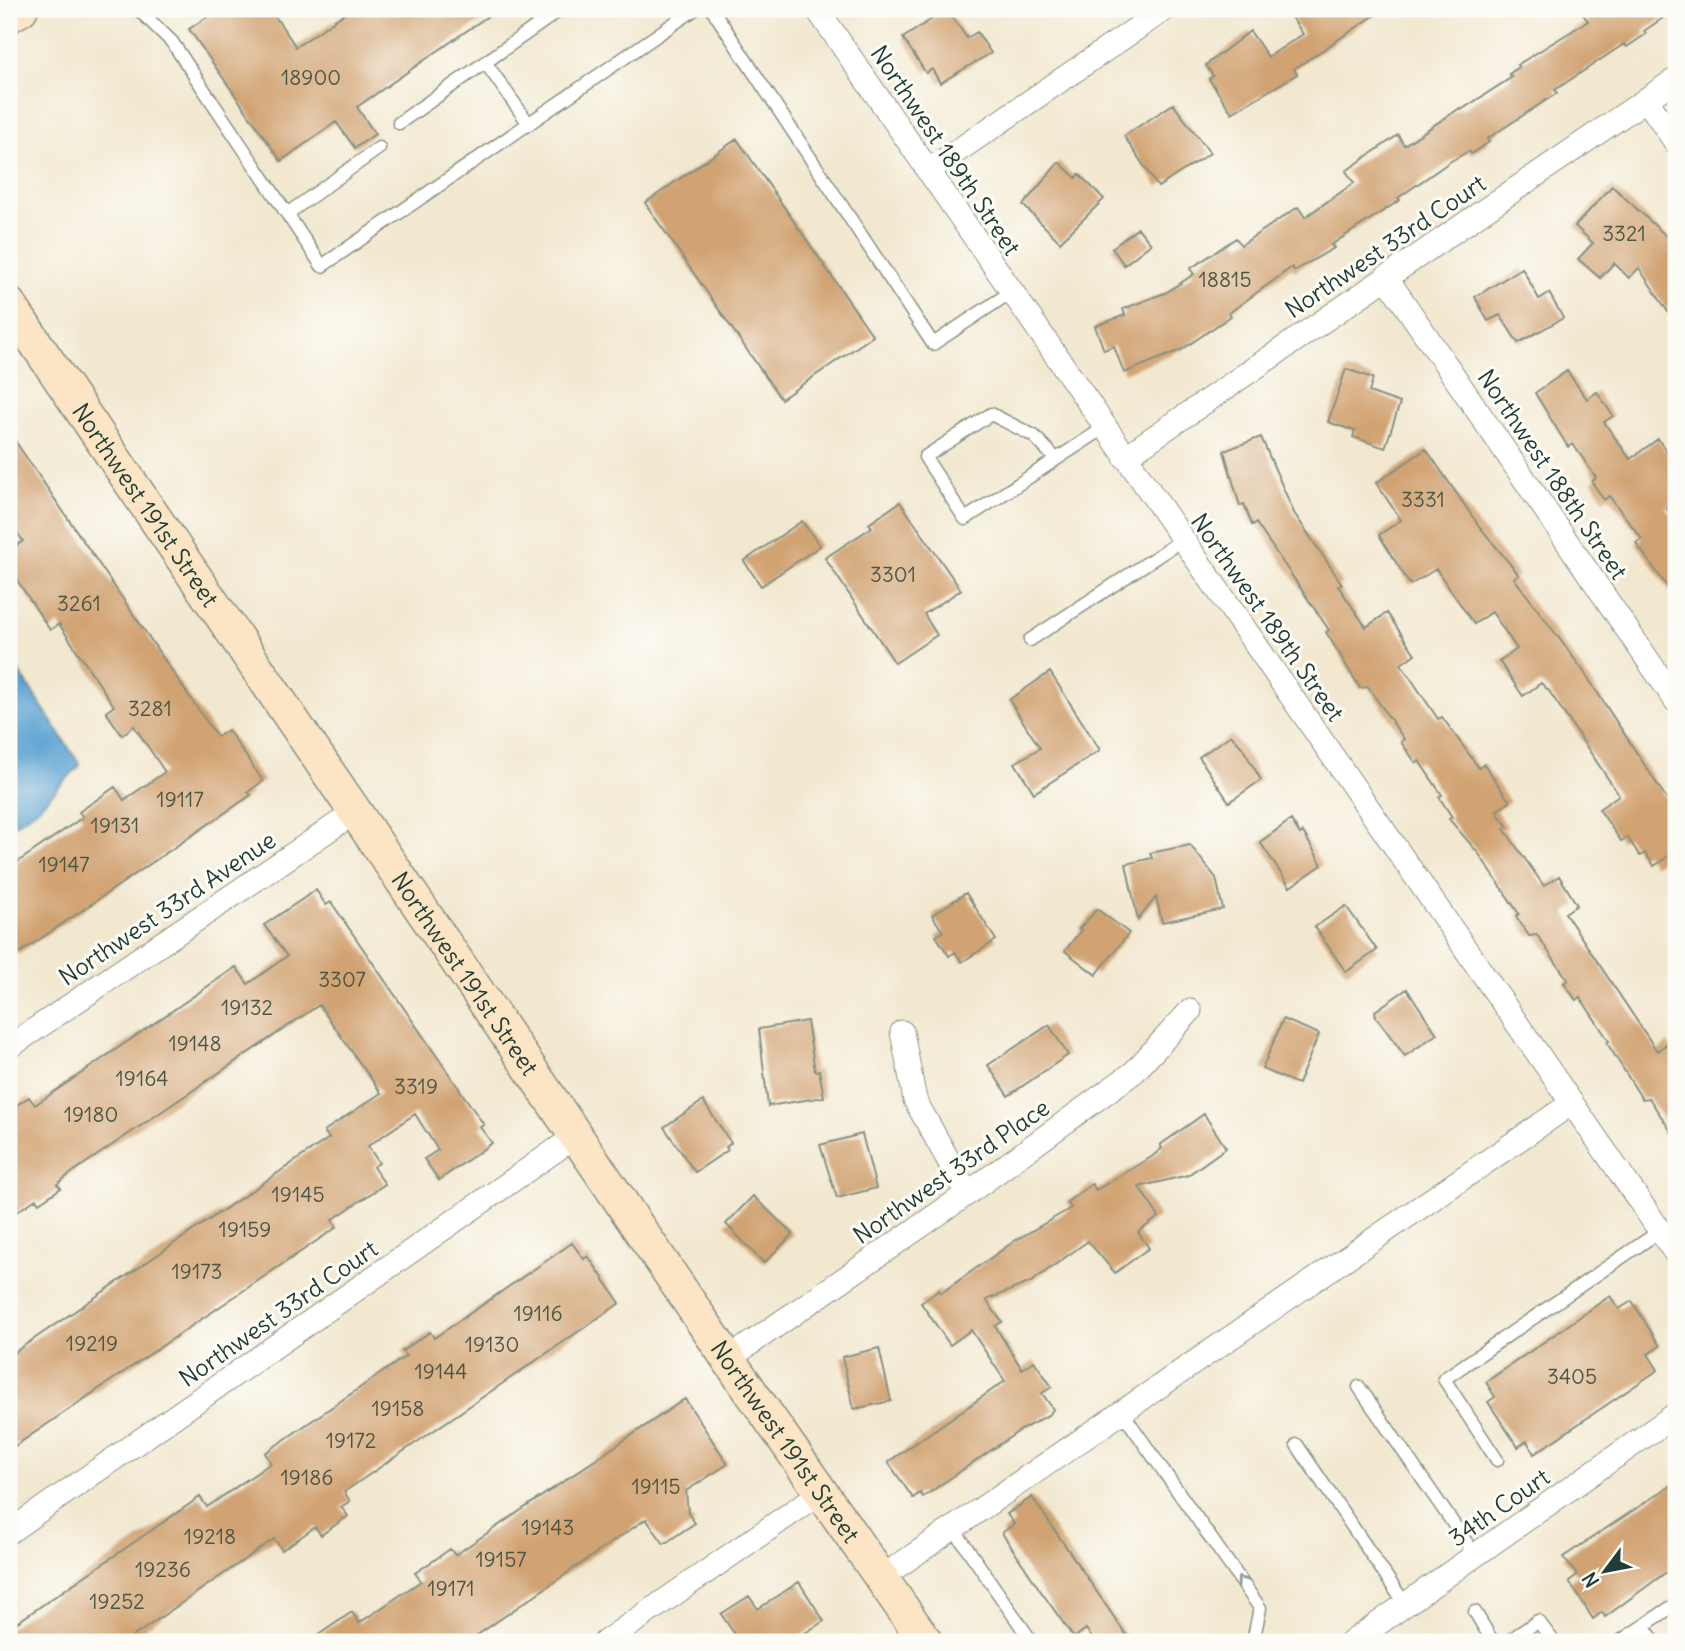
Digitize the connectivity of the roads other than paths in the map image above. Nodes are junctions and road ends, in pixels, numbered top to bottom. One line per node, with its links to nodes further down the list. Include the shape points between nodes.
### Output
1 (21, 9): 8 (street)
2 (138, 9): 17 (lane, via 172,42)
3 (561, 9): 9 (lane)
4 (695, 9): 13 (lane)
5 (712, 9): 19 (lane, via 933,344)
6 (817, 9): 16 (street, Northwest 189th Street)
7 (1165, 9): 16 (street)
8 (9, 16)
9 (485, 62): 12 (lane); 13 (lane)
10 (1676, 79): 11 (street, Northwest 33rd Court)
11 (1646, 99): 14 (street); 18 (street, Northwest 33rd Court)
12 (399, 123)
13 (528, 124): 17 (lane, via 322,266)
14 (1676, 143)
15 (379, 148): 17 (lane)
16 (929, 171): 19 (street, Northwest 189th Street)
17 (287, 214)
18 (1386, 277): 22 (street, Northwest 33rd Court); 26 (street, Northwest 188th Street)
19 (1011, 292): 21 (street, Northwest 189th Street)
20 (9, 304): 27 (street, Northwest 191st Street)
21 (1104, 428): 22 (street, Northwest 189th Street); 23 (lane)
22 (1125, 457): 24 (street, Northwest 189th Street)
23 (1056, 459): 23 (lane, via 965,519 925,457 991,414 1034,436)
24 (1182, 540): 25 (lane); 31 (street, Northwest 189th Street)
25 (1030, 640)
26 (1676, 701)
27 (355, 812): 30 (street, Northwest 33rd Avenue); 32 (street, Northwest 191st Street)
28 (1190, 1011): 33 (street, Northwest 33rd Place, via 1134,1072)
29 (902, 1032): 33 (street, via 915,1100)
30 (9, 1047)
31 (1572, 1103): 34 (street, Northwest 189th Street); 38 (street)
32 (576, 1136): 36 (street, Northwest 191st Street); 44 (street, Northwest 33rd Court)
33 (967, 1194): 36 (street, Northwest 33rd Place)
34 (1660, 1231): 35 (street, Northwest 189th Street); 41 (lane, via 1444,1379)
35 (1676, 1254)
36 (728, 1359): 42 (street, Northwest 191st Street)
37 (1359, 1387): 45 (lane)
38 (1122, 1412): 43 (street); 54 (lane, one-way to 38, via 1260,1608)
39 (1676, 1414): 45 (street, 34th Court)
40 (1297, 1445): 48 (lane)
41 (1497, 1460)
42 (823, 1491): 46 (street, Northwest 191st Street); 51 (street)
43 (953, 1528): 46 (street); 53 (lane)
44 (9, 1532)
45 (1475, 1555): 48 (street, 34th Court)
46 (882, 1577): 52 (street, Northwest 191st Street)
47 (1676, 1604): 50 (lane)
48 (1405, 1605): 55 (street, 34th Court)
49 (1475, 1612): 56 (lane)
50 (1643, 1626): 59 (lane); 60 (lane)
51 (605, 1642)
52 (926, 1642)
53 (1032, 1642)
54 (1253, 1642)
55 (1352, 1642)
56 (1493, 1642)
57 (1507, 1642): 58 (lane, via 1538,1621)
58 (1554, 1642)
59 (1619, 1642)
60 (1655, 1642)

